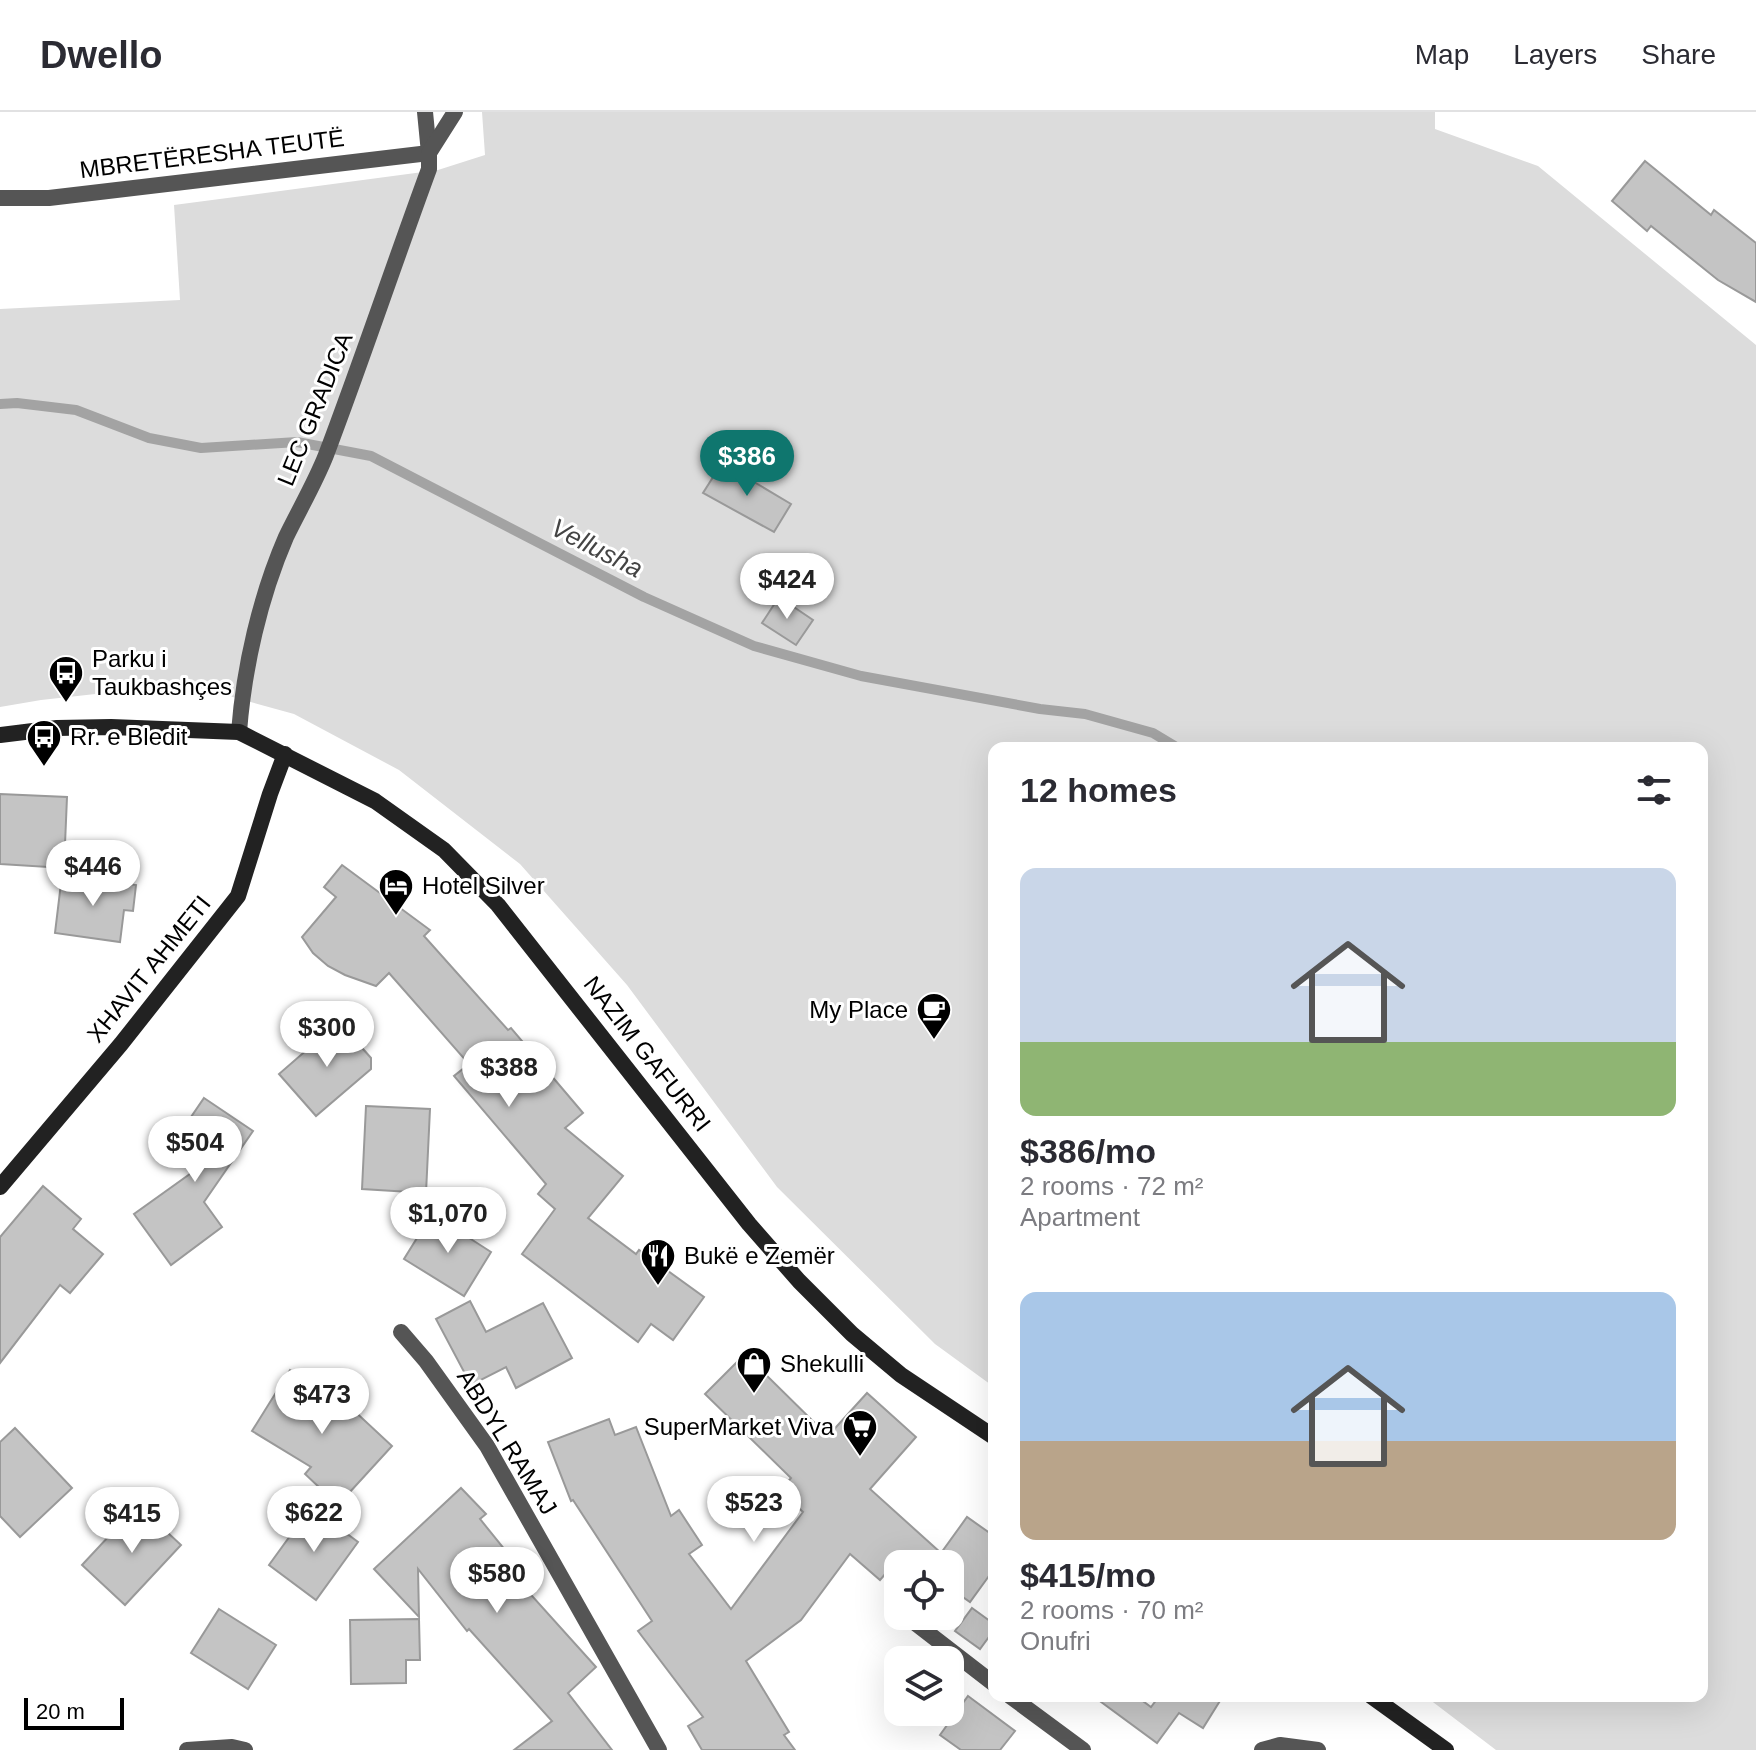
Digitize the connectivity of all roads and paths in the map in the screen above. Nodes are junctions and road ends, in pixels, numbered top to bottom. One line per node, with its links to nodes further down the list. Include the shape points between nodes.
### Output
1 (425, 112): 3 (street)
2 (455, 112): 3 (street, LEC GRADICA)
3 (429, 153): 4 (street, MBRETËRESHA TEUTË, via 49,198); 5 (street, LEC GRADICA, via 429,169 365,355 266,590)
4 (0, 198)
5 (239, 732): 6 (street, via 111,727); 7 (street, NAZIM GAFURRI)
6 (0, 735)
7 (285, 754): 8 (street, XHAVIT AHMETI, via 238,896); 10 (street, NAZIM GAFURRI, via 375,801 471,875 799,1281 901,1375)
8 (0, 1187)
9 (401, 1332): 17 (street, ABDYL RAMAJ, via 487,1446)
10 (988, 1433)
11 (924, 1630): 12 (street)
12 (988, 1679)
13 (1018, 1702): 18 (street)
14 (1379, 1702): 21 (street)
15 (187, 1750): 16 (street)
16 (245, 1750)
17 (659, 1750)
18 (1083, 1750)
19 (1262, 1750): 20 (street, via 1280,1745)
20 (1318, 1750)
21 (1446, 1750)

